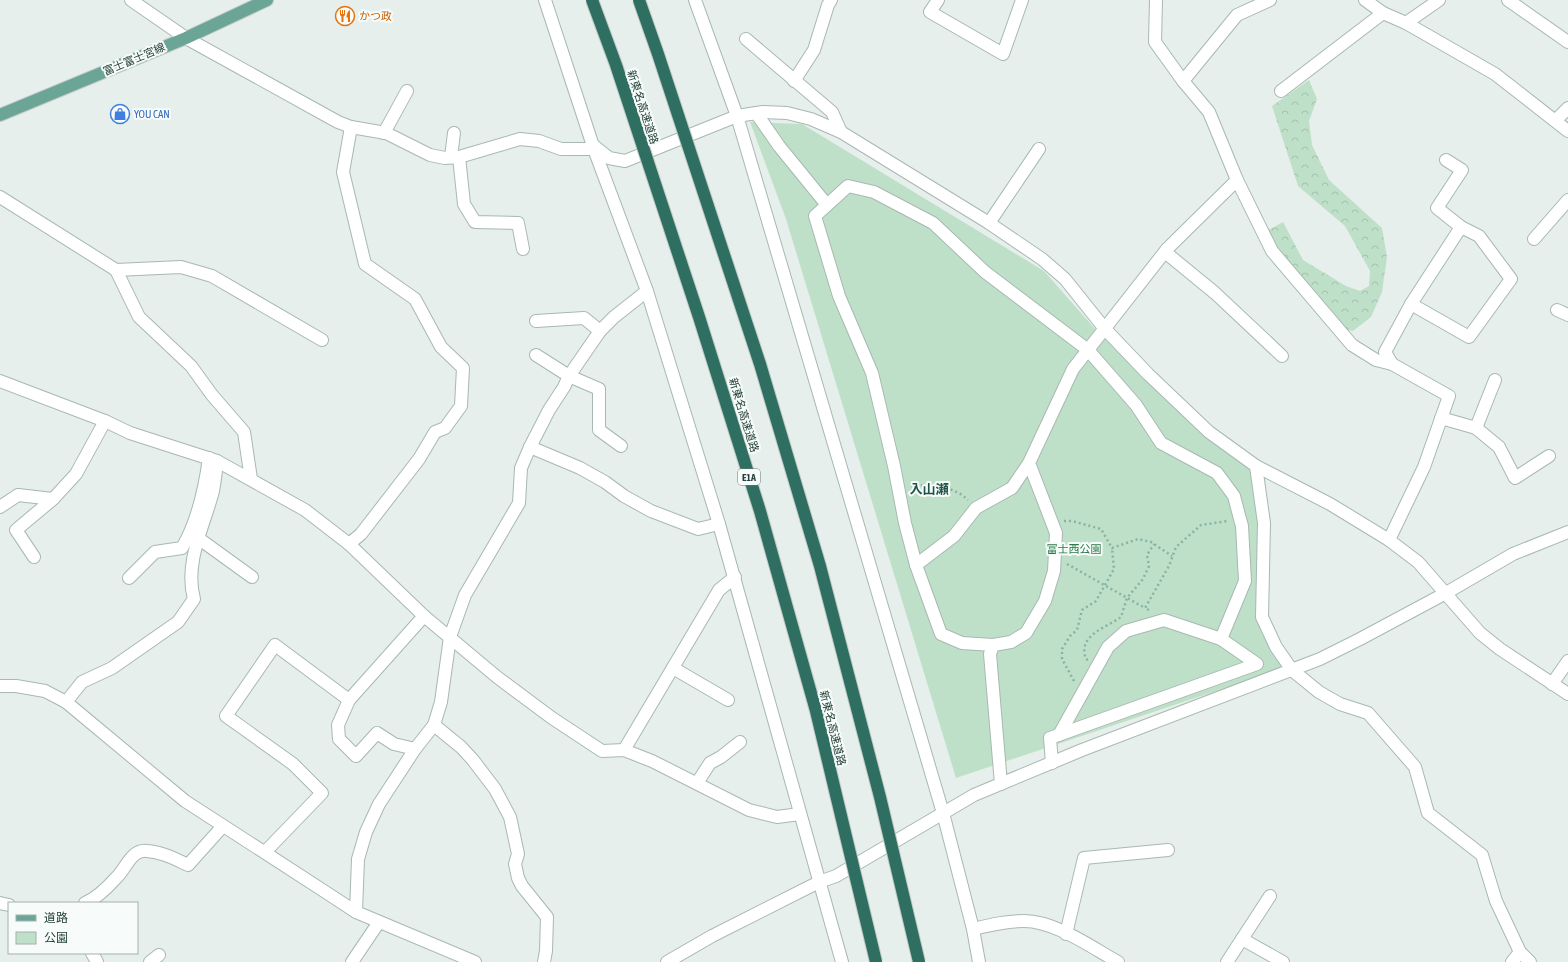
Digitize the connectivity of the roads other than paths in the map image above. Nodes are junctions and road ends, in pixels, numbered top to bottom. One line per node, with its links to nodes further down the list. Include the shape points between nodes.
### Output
1 (131, 0): 17 (street)
2 (267, 0): 17 (main road, 富士富士宮線)
3 (545, 0): 34 (street)
4 (592, 0): 124 (highway, 新東名高速道路 / E1A, bridge, via 699,317 760,511 816,711)
5 (639, 0): 125 (highway, bridge, via 760,364 820,566 880,797)
6 (695, 0): 27 (street)
7 (831, 0): 20 (street, via 814,50)
8 (938, 0): 9 (street, via 930,12 1003,54)
9 (1022, 0)
10 (1156, 0): 21 (street, via 1155,42)
11 (1270, 0): 21 (street, via 1237,15)
12 (1365, 0): 15 (street)
13 (1439, 0): 16 (street)
14 (1508, 0): 19 (street)
15 (1383, 13): 16 (street); 23 (street)
16 (1406, 23): 28 (street, via 1495,74)
17 (186, 38): 26 (main road, 富士富士宮線); 29 (street)
18 (746, 39): 20 (street)
19 (1568, 42)
20 (794, 81): 31 (street, via 832,112)
21 (1183, 81): 38 (street, via 1209,112)
22 (407, 91): 32 (street)
23 (1282, 91)
24 (1568, 108): 28 (street)
25 (756, 113): 27 (street); 31 (street, via 787,113 811,119); 41 (street)
26 (0, 115)
27 (737, 116): 34 (street, via 625,161 609,158); 105 (street)
28 (1556, 120): 30 (street)
29 (351, 128): 32 (street); 77 (street, via 343,172 365,264 415,299 441,347 463,368 461,406 445,428 435,432 419,459 361,534)
30 (1568, 131)
31 (841, 132): 42 (street)
32 (384, 133): 36 (street, via 430,155)
33 (454, 133): 36 (street)
34 (594, 148): 36 (street, via 561,149 539,141 520,139); 48 (street)
35 (1039, 149): 42 (street)
36 (455, 157): 45 (street, via 464,204 475,222 518,223)
37 (1446, 160): 43 (street, via 1462,170 1437,208)
38 (1237, 180): 46 (street); 57 (street, via 1272,252 1352,345 1376,360)
39 (0, 197): 47 (street)
40 (1568, 200): 44 (street)
41 (827, 205): 54 (street, via 848,186 874,192 933,223 985,272); 79 (street, via 815,216 839,296 872,373)
42 (989, 223): 51 (street, via 1042,259 1065,279)
43 (1461, 228): 49 (street); 49 (street, via 1479,236 1511,279 1469,337)
44 (1534, 239)
45 (522, 249)
46 (1165, 252): 51 (street); 56 (street, via 1215,293)
47 (116, 270): 53 (street, via 181,267 212,276); 70 (street, via 139,317 191,366 244,432)
48 (647, 290): 52 (street); 73 (street)
49 (1411, 304): 57 (street, via 1385,352)
50 (536, 321): 52 (street, via 584,318)
51 (1105, 329): 54 (street); 69 (street, via 1209,432)
52 (600, 331): 58 (street)
53 (322, 340)
54 (1088, 350): 68 (street, via 1073,369); 86 (street, via 1136,405 1161,443 1217,474 1234,496 1242,526 1245,581)
55 (536, 355): 58 (street)
56 (1282, 356)
57 (1392, 364): 61 (street, via 1449,396)
58 (569, 376): 64 (street, via 599,389 599,430); 65 (street)
59 (1495, 380): 63 (street)
60 (0, 381): 62 (street)
61 (1441, 418): 63 (street); 76 (street, via 1424,467)
62 (105, 421): 67 (street, via 130,433); 71 (street, via 76,474)
63 (1476, 428): 66 (street, via 1499,447 1515,478)
64 (621, 446)
65 (530, 447): 73 (street, via 580,468 650,510 698,529); 85 (street, via 521,468 519,503 465,594)
66 (1549, 456)
67 (213, 459): 70 (street); 75 (street, via 213,490); 81 (street, via 190,534 182,548 155,552)
68 (1029, 463): 79 (street, via 1012,488 976,508 954,536); 87 (street, via 1056,533 1054,571 1045,601 1026,633 1011,642)
69 (1256, 466): 76 (street, via 1330,504); 90 (street, via 1264,523 1262,617 1276,647)
70 (251, 479): 77 (street, via 305,510)
71 (53, 499): 72 (street, via 18,495); 78 (street, via 16,530)
72 (0, 507)
73 (719, 524): 82 (street)
74 (1568, 532): 83 (street, via 1513,554)
75 (198, 538): 80 (street); 96 (street, via 190,587 194,599 178,622 112,668 82,682)
76 (1389, 540): 83 (street, via 1418,562)
77 (349, 544): 84 (street)
78 (34, 557)
79 (916, 565): 87 (street, via 941,634 962,643)
80 (252, 577)
81 (129, 578)
82 (735, 578): 89 (street, via 718,590); 106 (street)
83 (1446, 593): 90 (street, via 1320,659); 91 (street, via 1480,633)
84 (424, 616): 85 (street); 94 (street)
85 (450, 637): 97 (street, via 441,702); 101 (street, via 497,677 583,739 602,751)
86 (1221, 639): 98 (street, via 1164,620 1126,631 1108,647); 98 (street, via 1257,664)
87 (993, 645): 104 (street, via 990,654)
88 (1568, 661): 91 (street)
89 (673, 668): 95 (street); 101 (street)
90 (1292, 670): 102 (street); 118 (street, via 1319,692 1340,704 1368,713 1415,767 1428,813 1482,855 1496,901)
91 (1552, 684): 93 (street)
92 (0, 686): 96 (street, via 45,691)
93 (1568, 694)
94 (349, 700): 100 (street, via 338,725 339,739 356,756 377,733 394,744); 109 (street, via 275,645 226,716 292,764 322,793)
95 (728, 700)
96 (66, 702): 107 (street, via 185,801)
97 (434, 725): 100 (street); 121 (street, via 473,760 510,817 518,854 515,864 518,878 546,917)
98 (1059, 735): 102 (street, via 1050,738)
99 (740, 742): 103 (street, via 710,763)
100 (415, 749): 113 (street, via 379,804 366,832 358,859)
101 (624, 750): 103 (street)
102 (1052, 763): 104 (street)
103 (697, 783): 106 (street, via 749,810 777,817)
104 (1001, 784): 105 (street, via 974,795)
105 (943, 813): 110 (street, via 836,876); 115 (street)
106 (800, 814): 110 (street)
107 (223, 826): 109 (street); 112 (street, via 188,865 163,853 146,850 136,853 117,878)
108 (1168, 850): 116 (street, via 1084,858)
109 (265, 852): 113 (street)
110 (819, 882): 122 (street, via 712,936); 123 (street)
111 (1270, 896): 117 (street)
112 (87, 902)
113 (356, 912): 114 (street)
114 (379, 922): 119 (street); 120 (street)
115 (973, 929): 116 (street, via 1004,922 1025,921 1043,924); 126 (street)
116 (1066, 934): 127 (street)
117 (1242, 940): 128 (street); 129 (street)
118 (1520, 952): 130 (street); 131 (street)
119 (352, 962)
120 (475, 962)
121 (544, 962)
122 (667, 962)
123 (842, 962)
124 (876, 962)
125 (919, 962)
126 (979, 962)
127 (1118, 962)
128 (1227, 962)
129 (1283, 962)
130 (1512, 962)
131 (1530, 962)

